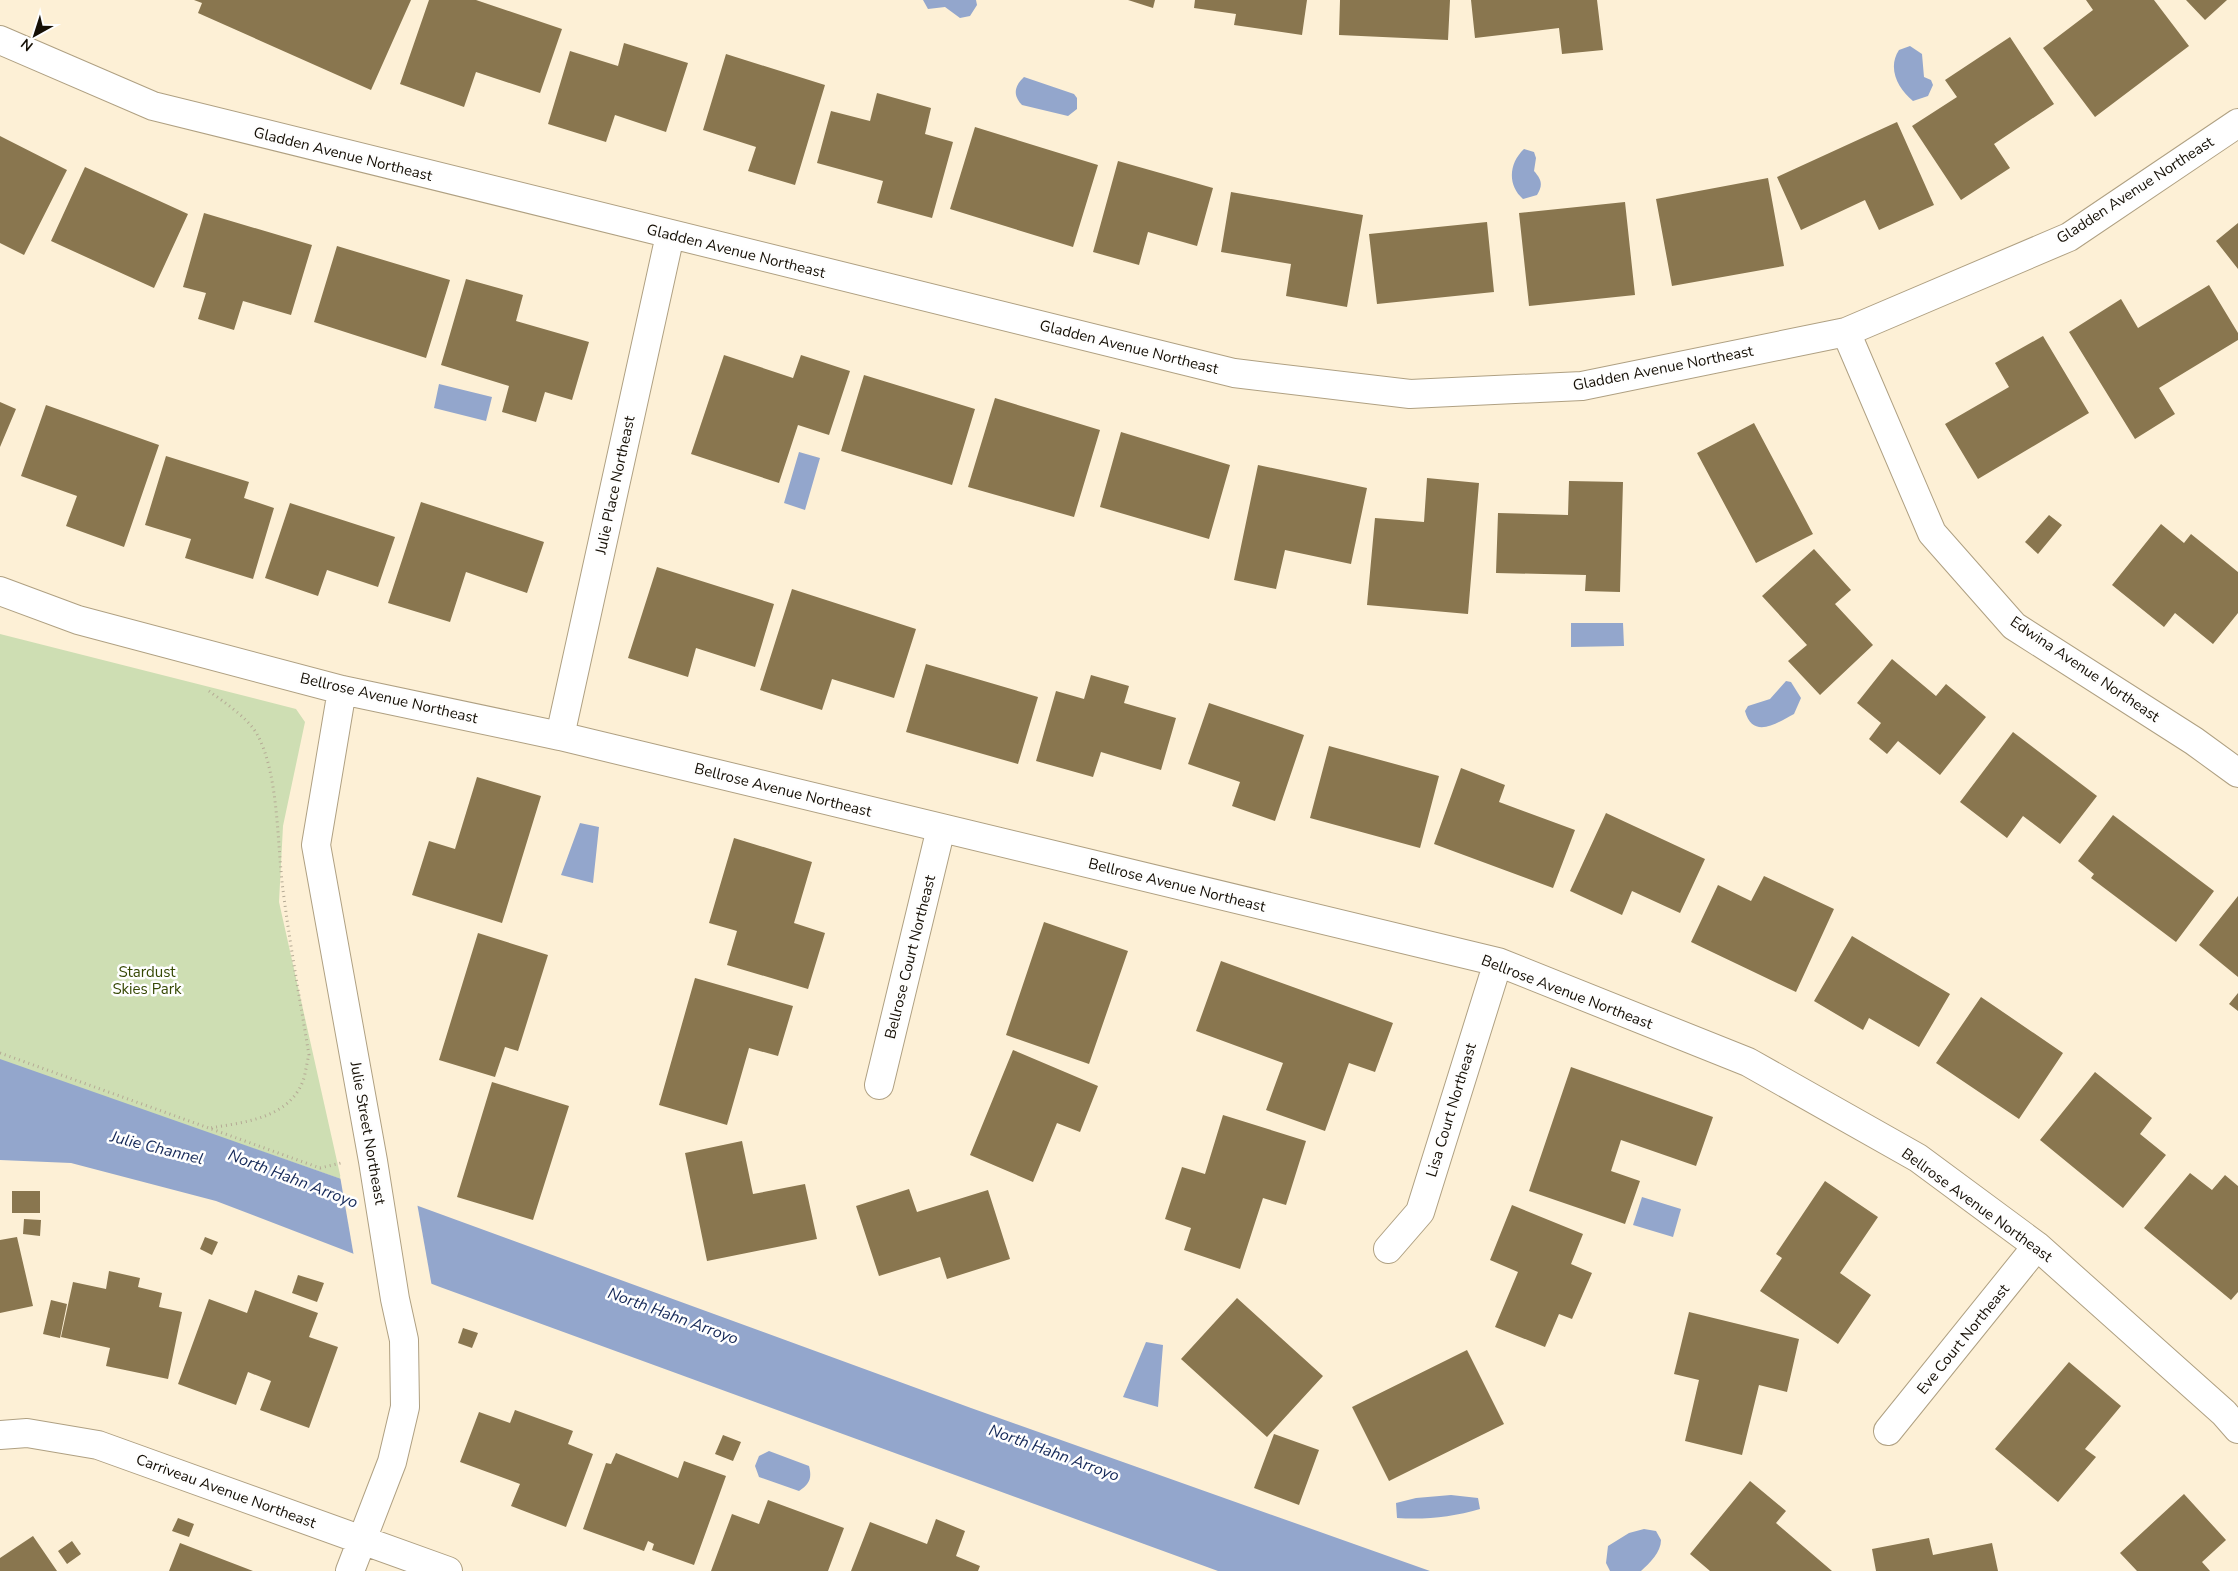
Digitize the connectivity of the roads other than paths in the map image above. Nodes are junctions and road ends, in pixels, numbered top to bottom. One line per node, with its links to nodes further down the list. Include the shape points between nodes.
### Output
1 (0, 40): 3 (street, Gladden Avenue Northeast, via 153,106)
2 (2238, 124): 4 (street, Gladden Avenue Northeast, via 2069,237)
3 (670, 235): 4 (street, Gladden Avenue Northeast, via 1234,373 1410,394 1582,386); 7 (street, Julie Place Northeast)
4 (1846, 332): 8 (street, Edwina Avenue Northeast, via 1932,533 2014,626)
5 (0, 591): 6 (street, Bellrose Avenue Northeast, via 78,620)
6 (342, 690): 7 (street, Bellrose Avenue Northeast); 17 (street, Julie Street Northeast, via 316,845 404,1340 405,1407 392,1462)
7 (560, 736): 9 (street, Bellrose Avenue Northeast)
8 (2238, 772)
9 (941, 828): 10 (street, Bellrose Avenue Northeast); 11 (street, Bellrose Court Northeast)
10 (1498, 962): 12 (street, Bellrose Avenue Northeast, via 1748,1062 1918,1158); 13 (street, Lisa Court Northeast, via 1420,1212)
11 (879, 1085)
12 (2037, 1246): 14 (street, Bellrose Avenue Northeast); 15 (street, Eve Court Northeast)
13 (1388, 1249)
14 (2238, 1429)
15 (1888, 1431)
16 (0, 1435): 17 (street, Carriveau Avenue Northeast, via 27,1433 98,1445)
17 (362, 1540): 18 (street, Julie Street Northeast); 19 (street, Carriveau Avenue Northeast)
18 (350, 1571)
19 (448, 1571)

